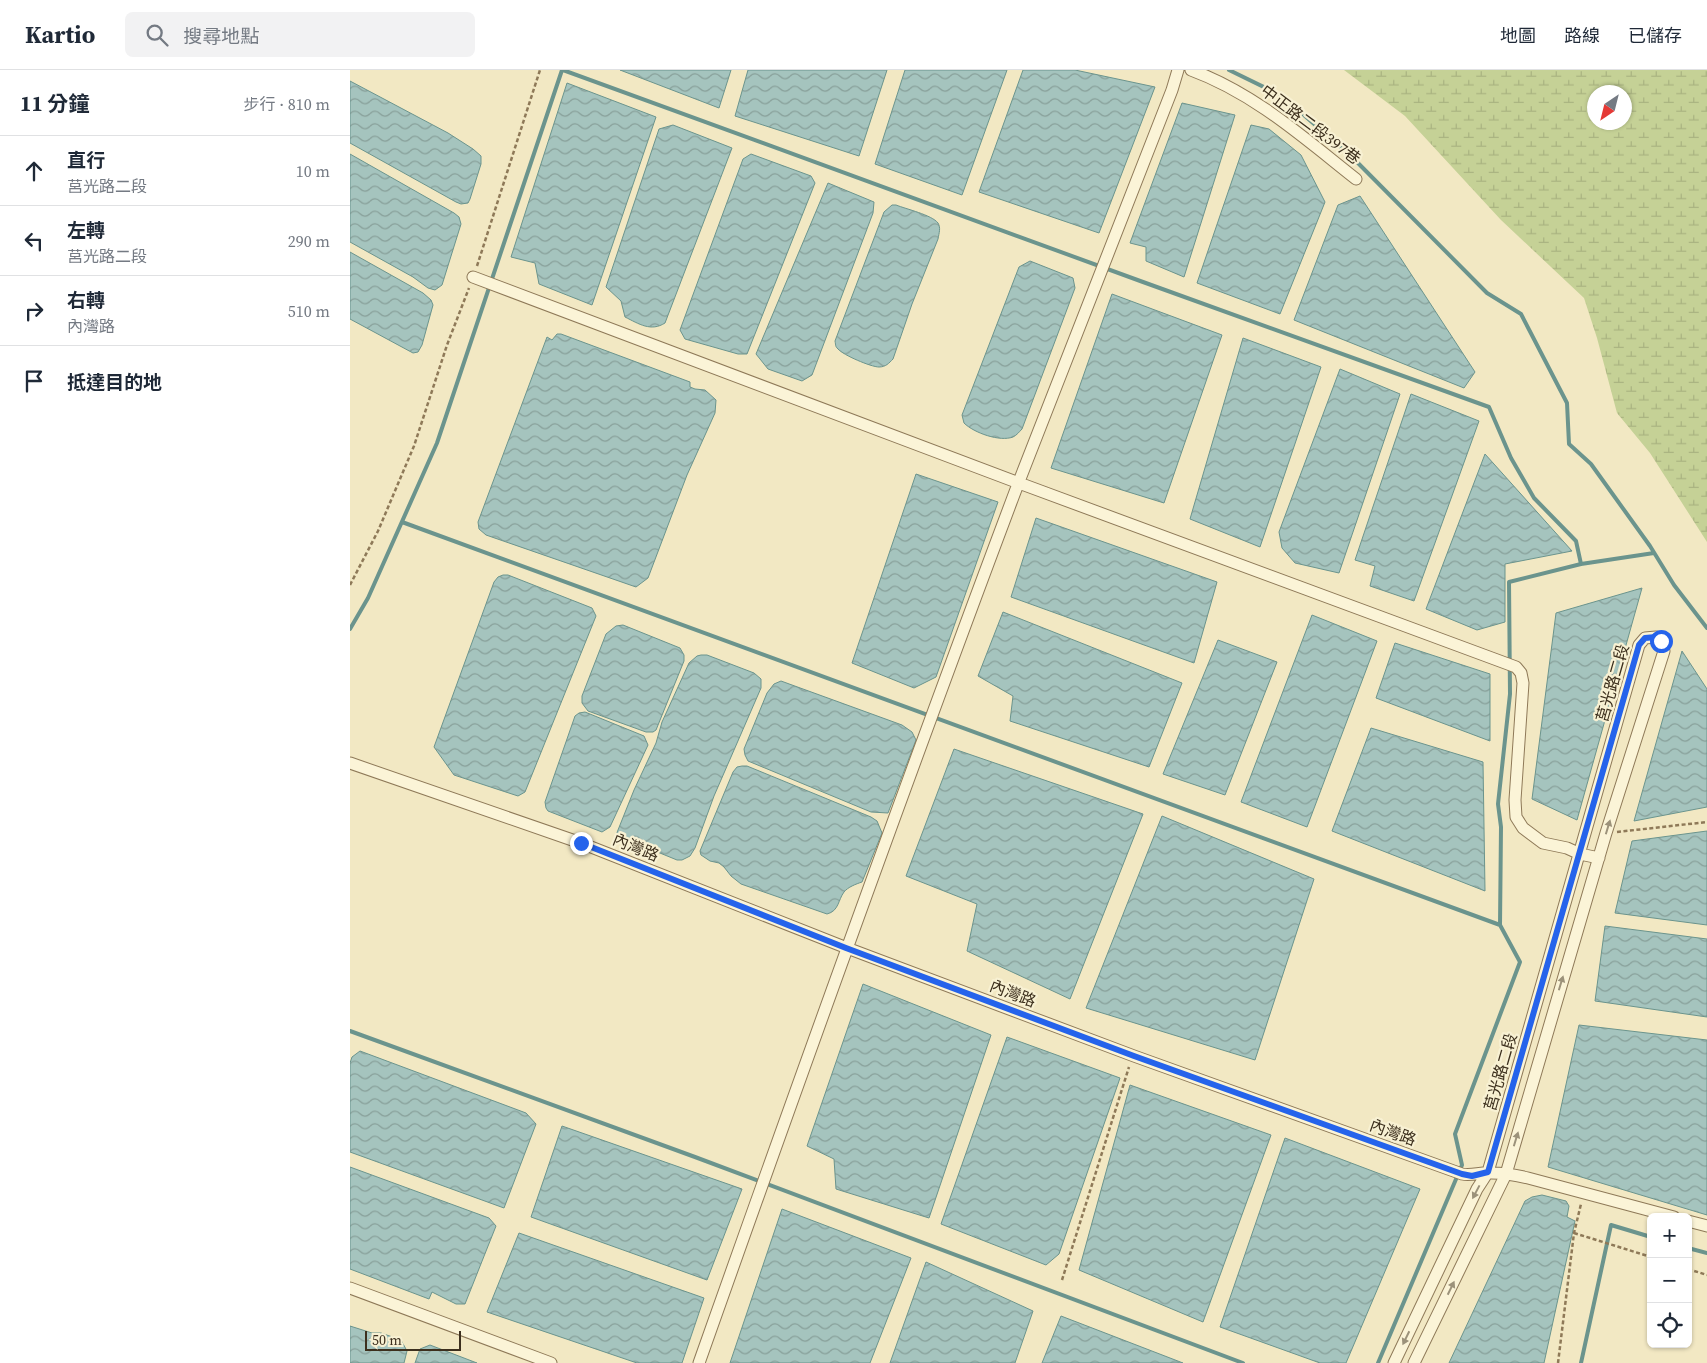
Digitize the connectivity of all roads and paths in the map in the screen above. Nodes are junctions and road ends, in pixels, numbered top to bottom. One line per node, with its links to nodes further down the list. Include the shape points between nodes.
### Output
1 (540, 70): 5 (path)
2 (1178, 70): 6 (street)
3 (1191, 70): 4 (street, 中正路二段397巷, via 1244,94)
4 (1356, 179)
5 (473, 276): 6 (street); 7 (path, via 414,446 378,531)
6 (1019, 482): 11 (street, via 1516,667 1523,683 1516,817 1523,828 1543,843); 13 (street)
7 (350, 586)
8 (350, 763): 13 (street, 內灣路, via 581,843)
9 (1707, 822): 10 (path)
10 (1606, 834): 11 (street, 莒光路二段, one-way to 11, via 1664,651 1656,637 1645,638 1639,645); 12 (street, 莒光路二段)
11 (1580, 854): 12 (street); 15 (street, 莒光路二段)
12 (1599, 858): 16 (street, 莒光路二段, one-way to 12)
13 (846, 948): 14 (street, 內灣路); 28 (street)
14 (1134, 1056): 15 (street, 內灣路, via 1462,1174 1472,1176); 25 (path)
15 (1488, 1172): 16 (street, 內灣路); 29 (street, 莒光路二段, one-way to 29)
16 (1506, 1174): 17 (street, 內灣路); 30 (street, 莒光路二段, one-way to 16)
17 (1584, 1192): 18 (street, 內灣路); 21 (path)
18 (1660, 1213)
19 (1692, 1222): 20 (street)
20 (1707, 1226)
21 (1574, 1233): 22 (path); 31 (path)
22 (1647, 1256)
23 (1692, 1270): 24 (path)
24 (1707, 1275)
25 (1062, 1280)
26 (350, 1288): 27 (street)
27 (551, 1363)
28 (699, 1363)
29 (1394, 1363)
30 (1414, 1363)
31 (1558, 1363)

